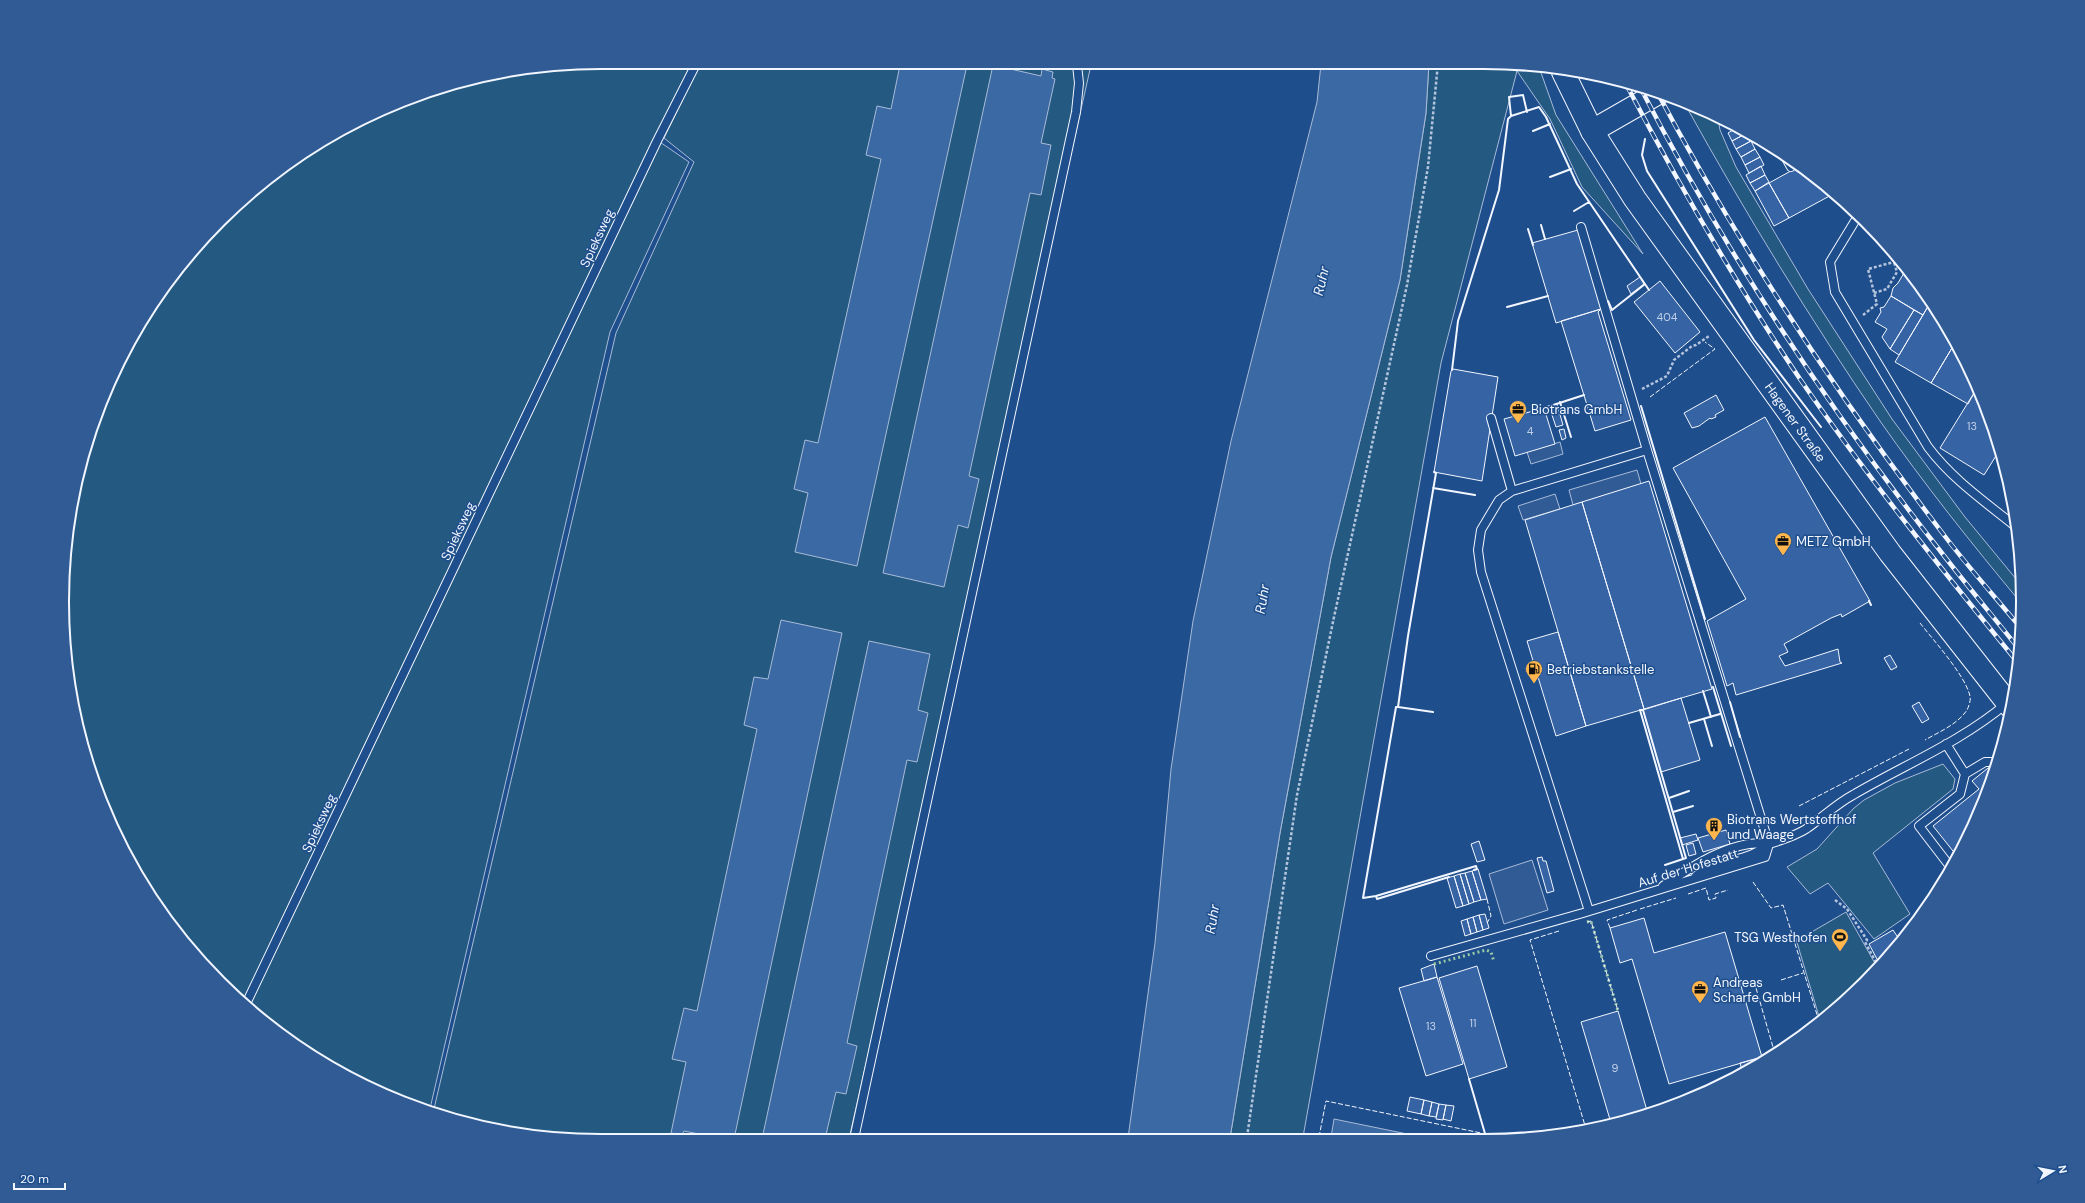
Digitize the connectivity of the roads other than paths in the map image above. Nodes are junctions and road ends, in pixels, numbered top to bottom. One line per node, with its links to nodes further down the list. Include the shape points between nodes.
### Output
1 (693, 69): 23 (lane, Spieksweg, via 657,140)
2 (1077, 69): 24 (lane, via 1079,83 1076,112)
3 (1566, 76): 5 (main road, Hagener Straße)
4 (1653, 96): 5 (main road)
5 (1592, 131): 12 (main road, Hagener Straße, via 1635,199 1890,553)
6 (1855, 220): 11 (lane, via 1830,262 1835,292 1941,465)
7 (1581, 227): 9 (lane)
8 (1491, 418): 10 (lane)
9 (1647, 450): 10 (lane); 17 (lane)
10 (1512, 491): 21 (lane, via 1499,500 1481,530 1478,550 1481,572)
11 (2009, 522)
12 (2007, 701)
13 (2006, 706): 14 (lane)
14 (1946, 744): 16 (lane); 17 (lane, via 1851,796 1804,830)
15 (1991, 762): 16 (lane, via 1985,762)
16 (1965, 774): 18 (lane, via 1960,794 1919,826)
17 (1769, 844): 19 (lane, via 1761,851 1708,868); 19 (lane, Auf der Hofestatt, via 1765,857); 20 (lane, via 1757,842 1705,859)
18 (1948, 863)
19 (1690, 880): 20 (lane, Auf der Hofestatt)
20 (1655, 891): 21 (lane, Auf der Hofestatt)
21 (1589, 911): 22 (lane, Auf der Hofestatt)
22 (1431, 956)
23 (248, 1000)
24 (855, 1134)

